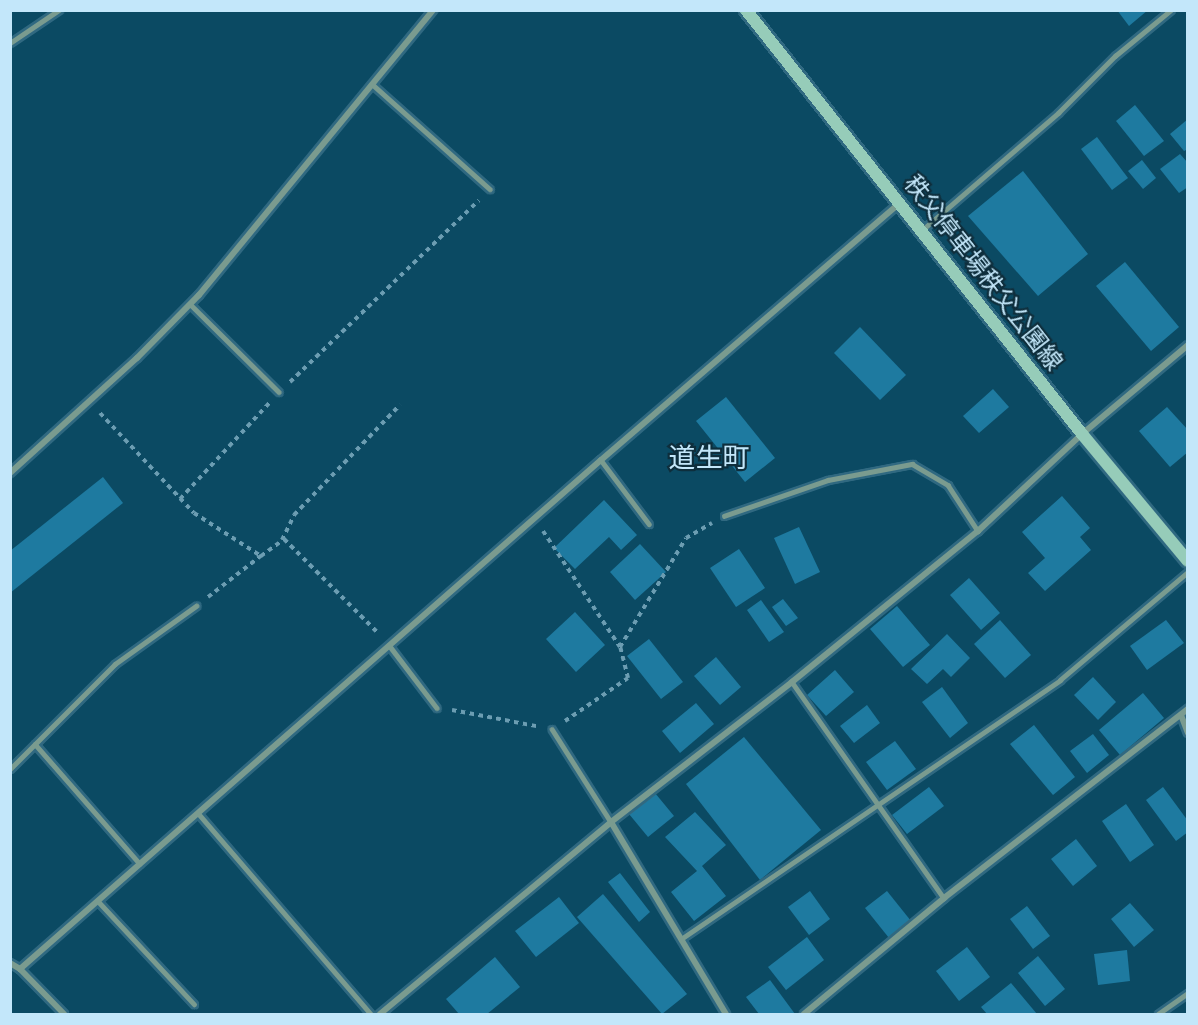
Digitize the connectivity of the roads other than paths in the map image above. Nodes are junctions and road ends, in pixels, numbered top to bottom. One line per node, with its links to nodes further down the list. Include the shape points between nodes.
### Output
1 (59, 10): 5 (lane)
2 (433, 10): 6 (street)
3 (746, 10): 8 (main road, 秩父停車場秩父公園線)
4 (1170, 10): 9 (lane)
5 (10, 44)
6 (372, 84): 7 (lane); 10 (street)
7 (490, 189)
8 (899, 204): 9 (main road, 秩父停車場秩父公園線); 14 (street)
9 (921, 231): 13 (main road, 秩父停車場秩父公園線)
10 (190, 304): 12 (lane); 15 (street)
11 (1188, 345): 13 (street)
12 (279, 392)
13 (1082, 434): 18 (street); 19 (main road, 秩父停車場秩父公園線)
14 (601, 460): 17 (lane); 22 (street)
15 (10, 473)
16 (724, 516): 18 (lane, via 828,480 912,464 948,485)
17 (649, 524)
18 (978, 531): 23 (street)
19 (1188, 561)
20 (1188, 572): 31 (lane, via 1060,680)
21 (196, 606): 29 (lane, via 115,664)
22 (390, 645): 24 (lane); 32 (street)
23 (792, 682): 31 (lane); 33 (street)
24 (437, 708)
25 (1188, 709): 26 (street)
26 (1181, 715): 28 (street); 35 (street)
27 (552, 729): 33 (lane)
28 (1188, 733)
29 (35, 744): 30 (lane); 34 (lane)
30 (10, 769)
31 (878, 805): 35 (lane); 37 (lane)
32 (198, 813): 34 (street); 43 (lane)
33 (611, 822): 37 (street); 44 (street)
34 (140, 864): 36 (street)
35 (944, 898): 46 (street)
36 (98, 901): 39 (street); 41 (lane)
37 (681, 939): 45 (street)
38 (10, 963): 39 (street)
39 (20, 969): 42 (street)
40 (1188, 993): 47 (lane)
41 (194, 1004)
42 (64, 1014)
43 (371, 1014)
44 (380, 1014)
45 (726, 1014)
46 (804, 1014)
47 (1158, 1014)

